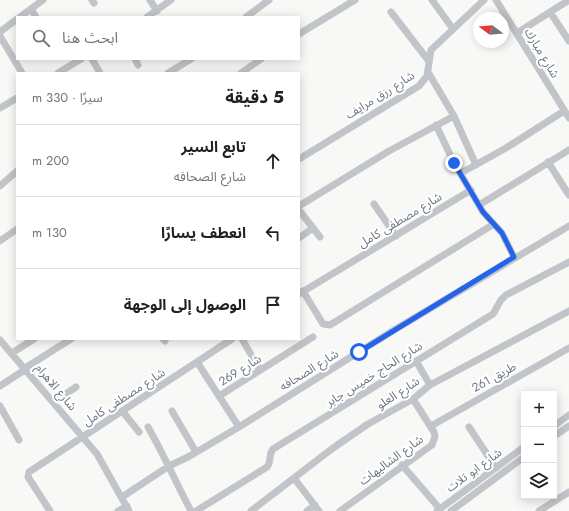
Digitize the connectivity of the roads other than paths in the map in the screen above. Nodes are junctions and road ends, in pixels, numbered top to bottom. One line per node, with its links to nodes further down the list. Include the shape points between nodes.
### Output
1 (150, 0): 11 (street)
2 (172, 0): 11 (street)
3 (269, 0): 17 (street)
4 (354, 0): 21 (street)
5 (432, 0): 19 (street)
6 (484, 0): 19 (street)
7 (496, 0): 22 (street, شارع مبارك)
8 (569, 0): 13 (street)
9 (39, 1): 10 (street)
10 (31, 9): 14 (street); 15 (street)
11 (157, 11): 16 (street)
12 (391, 12): 29 (street)
13 (550, 12): 22 (street); 24 (street)
14 (21, 16)
15 (35, 16)
16 (149, 16)
17 (247, 16)
18 (16, 20): 20 (street)
19 (453, 29): 29 (street, via 431,50)
20 (0, 32)
21 (300, 33)
22 (517, 33): 38 (street, شارع مبارك)
23 (0, 36): 30 (street)
24 (569, 41)
25 (79, 60): 31 (street)
26 (93, 60): 32 (street)
27 (189, 60): 33 (street)
28 (260, 60): 34 (street)
29 (428, 60): 35 (street, شارع رزق مرايف)
30 (21, 72)
31 (60, 72)
32 (99, 72)
33 (170, 72)
34 (242, 72)
35 (428, 72): 39 (street); 42 (street, شارع رزق مرايف, via 424,81 414,90)
36 (16, 99): 37 (street)
37 (0, 108)
38 (567, 115): 44 (street)
39 (454, 116): 40 (street); 44 (street)
40 (436, 125): 46 (street); 51 (street)
41 (569, 150): 43 (street)
42 (300, 157)
43 (548, 162): 49 (street); 52 (street)
44 (476, 165): 46 (street)
45 (16, 172): 47 (street)
46 (461, 174): 48 (street)
47 (0, 186)
48 (471, 190): 52 (street); 59 (street, شارع مصطفى كامل)
49 (569, 195)
50 (374, 204): 59 (street)
51 (300, 205)
52 (479, 205): 54 (street)
53 (300, 211): 56 (street)
54 (494, 224): 62 (street, via 502,233); 64 (street, via 330,325 323,324)
55 (569, 226): 62 (street, شارع الصحافه)
56 (313, 228): 58 (street); 60 (street)
57 (16, 230): 61 (street)
58 (320, 236)
59 (396, 236): 64 (street, شارع مصطفى كامل)
60 (300, 237)
61 (0, 241)
62 (514, 257): 94 (street, شارع الصحافه)
63 (569, 262): 76 (street, شارع الحاج خميس جابر, via 506,296 492,314)
64 (300, 292)
65 (569, 311): 80 (street, شارع العلو)
66 (313, 337): 79 (street, شارع 269)
67 (0, 340): 75 (street, شارع الاهرام)
68 (32, 340): 75 (street)
69 (69, 340): 78 (street)
70 (218, 340): 73 (street)
71 (231, 340): 73 (street, شارع مصطفى كامل)
72 (243, 340): 79 (street)
73 (222, 346): 77 (street, شارع مصطفى كامل)
74 (569, 348): 91 (street, طريق 261)
75 (12, 353): 78 (street, شارع الاهرام)
76 (416, 361): 80 (street); 115 (street, شارع الحاج خميس جابر, via 273,450 267,467)
77 (197, 362): 83 (street); 88 (street, شارع مصطفى كامل)
78 (26, 368): 81 (street); 85 (street, شارع الاهرام)
79 (260, 370): 83 (street, شارع 269)
80 (430, 385): 84 (street, شارع العلو)
81 (0, 386)
82 (76, 387): 85 (street)
83 (219, 396): 94 (street)
84 (413, 399): 91 (street, شارع الشاليهات); 106 (street, شارع العلو, via 368,424)
85 (54, 402): 98 (street, شارع الاهرام)
86 (0, 406): 99 (street)
87 (172, 411): 101 (street)
88 (123, 412): 96 (street); 98 (street, شارع مصطفى كامل)
89 (569, 415): 90 (street)
90 (557, 424)
91 (431, 426): 103 (street, شارع الشاليهات, via 435,436 432,445)
92 (569, 426): 97 (street)
93 (148, 427): 104 (street)
94 (239, 427): 101 (street, شارع الصحافه)
95 (469, 427): 105 (street)
96 (139, 432)
97 (557, 434)
98 (83, 437): 108 (street, شارع الاهرام, via 97,454); 112 (street, شارع مصطفى كامل, via 28,474)
99 (19, 440)
100 (521, 449): 105 (street, شارع ابو تلات)
101 (196, 452): 104 (street, شارع الصحافه)
102 (521, 460): 119 (street, شارع ابو تلات)
103 (402, 465): 111 (street); 118 (street, شارع الشاليهات)
104 (169, 466): 108 (street, شارع الصحافه); 114 (street)
105 (496, 468): 111 (street, شارع ابو تلات)
106 (294, 478): 109 (street); 116 (street, شارع العلو)
107 (569, 492): 120 (street)
108 (122, 497): 110 (street, شارع الاهرام)
109 (317, 508): 117 (street)
110 (128, 509): 113 (street)
111 (439, 510)
112 (50, 511)
113 (118, 511)
114 (191, 511)
115 (196, 511)
116 (251, 511)
117 (307, 511)
118 (340, 511)
119 (451, 511)
120 (539, 511)

